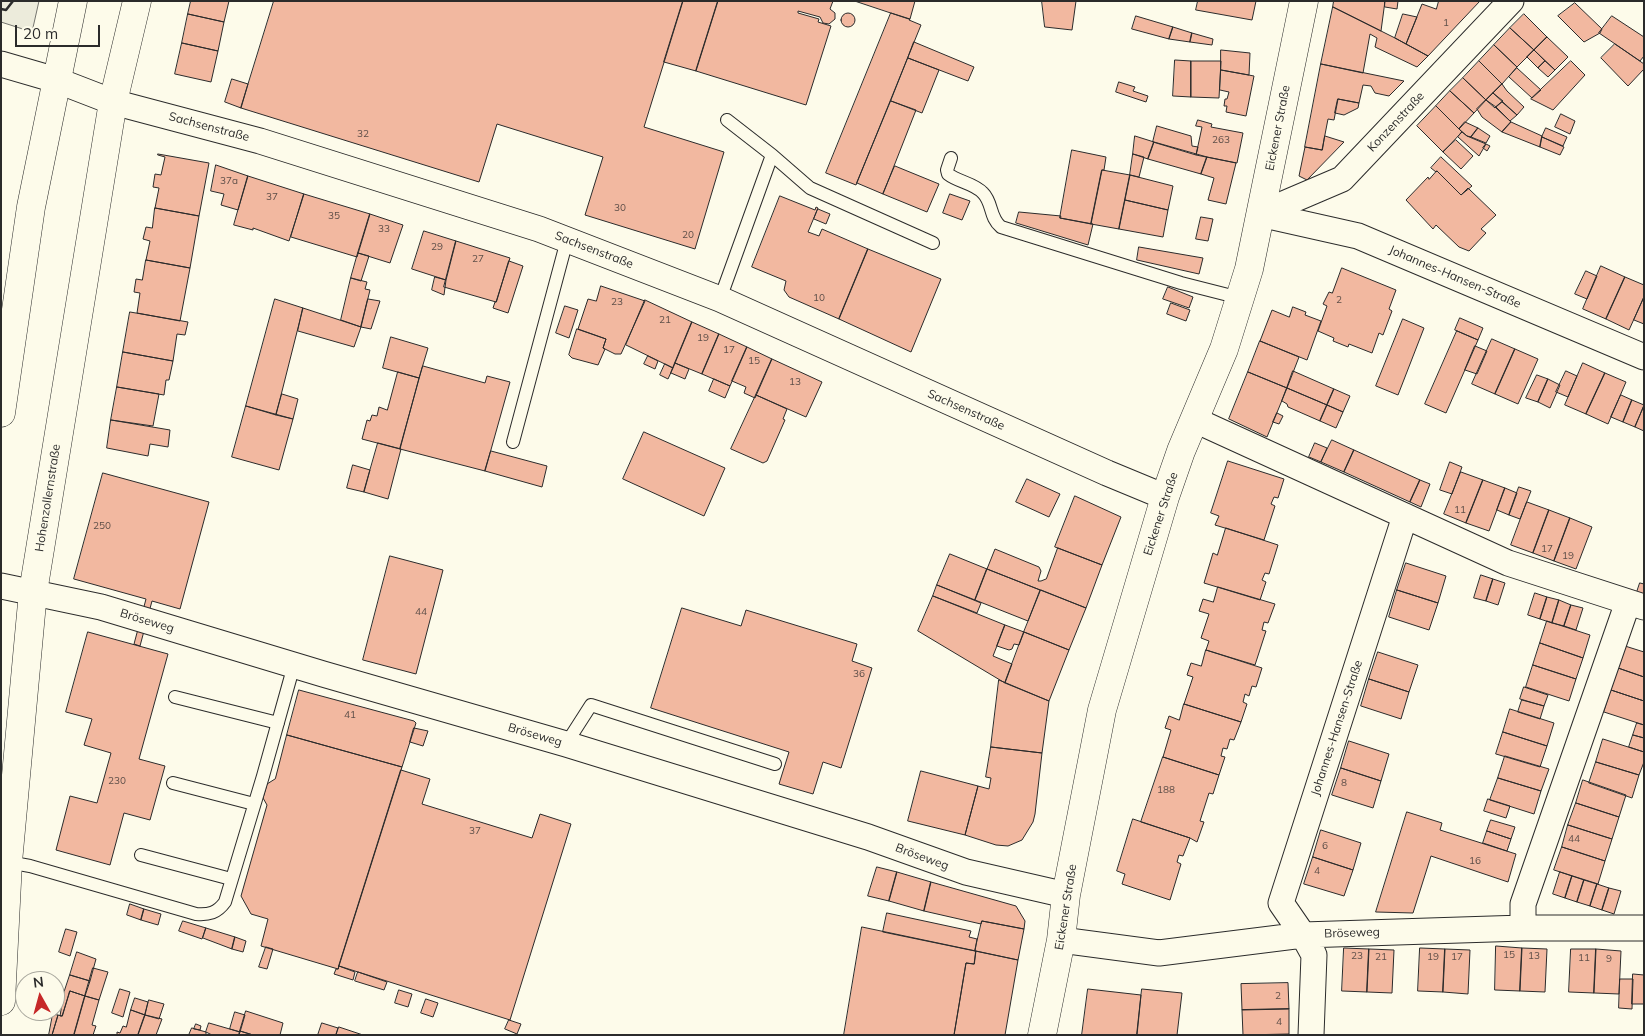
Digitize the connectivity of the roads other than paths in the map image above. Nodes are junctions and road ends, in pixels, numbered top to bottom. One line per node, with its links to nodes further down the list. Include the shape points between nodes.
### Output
1 (73, 1): 6 (main road)
2 (137, 1): 7 (main road, Hohenzollernstraße)
3 (1304, 1): 11 (main road, Eickener Straße)
4 (1511, 1): 11 (street, Konzenstraße, via 1342,179)
5 (1, 64): 6 (street, Sachsenstraße)
6 (56, 80): 7 (street, Sachsenstraße); 17 (main road, via 31,207)
7 (113, 102): 12 (street, Sachsenstraße, via 260,141); 23 (main road, Hohenzollernstraße)
8 (727, 120): 9 (lane)
9 (772, 155): 13 (lane, via 810,188); 15 (lane)
10 (951, 158): 14 (lane, via 948,174 984,194 995,222 1001,228)
11 (1260, 214): 14 (main road, Eickener Straße); 16 (street, Johannes-Hansen-Straße, via 1358,236)
12 (567, 240): 15 (street, Sachsenstraße); 19 (lane)
13 (933, 242)
14 (1240, 298): 18 (main road, Eickener Straße)
15 (720, 300): 20 (street, Sachsenstraße)
16 (1644, 358)
17 (1, 413)
18 (1195, 420): 20 (main road, Eickener Straße); 21 (street)
19 (513, 442)
20 (1165, 496): 35 (main road, Eickener Straße, via 1102,710)
21 (1405, 516): 24 (street, via 1508,563); 38 (street, Johannes-Hansen-Straße, via 1281,903)
22 (1, 586): 23 (street, Bröseweg)
23 (33, 592): 25 (street, Bröseweg, via 101,607); 33 (main road, Hohenzollernstraße)
24 (1636, 604): 36 (street, via 1523,904)
25 (294, 665): 27 (lane); 28 (street, Bröseweg)
26 (175, 697): 27 (lane)
27 (278, 723): 31 (lane)
28 (566, 744): 29 (lane, via 591,704); 35 (street, Bröseweg, via 868,837 966,872)
29 (775, 764)
30 (173, 783): 31 (lane)
31 (254, 804): 34 (lane)
32 (141, 855): 34 (lane)
33 (8, 862): 34 (lane, via 205,915 222,906); 40 (main road, Hohenzollernstraße)
34 (231, 879)
35 (1066, 894): 39 (main road, Eickener Straße)
36 (1523, 928): 37 (street, Bröseweg); 38 (street, Bröseweg)
37 (1644, 928)
38 (1303, 935): 39 (street, Bröseweg, via 1159,953); 42 (street, via 1314,955)
39 (1062, 940): 41 (main road, Eickener Straße)
40 (1, 1000)
41 (1042, 1035)
42 (1310, 1035)

